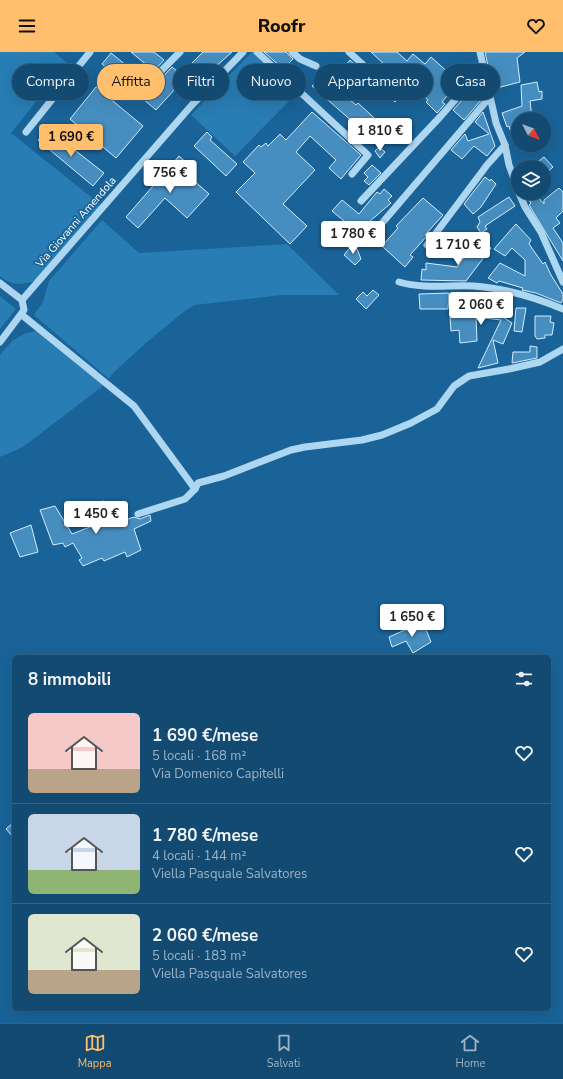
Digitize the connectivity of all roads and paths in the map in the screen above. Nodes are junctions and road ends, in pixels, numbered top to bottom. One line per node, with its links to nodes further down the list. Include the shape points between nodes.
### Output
1 (90, 52): 15 (street)
2 (180, 52): 11 (street)
3 (243, 52): 26 (street, Via Giovanni Amendola, via 191,106)
4 (257, 52): 18 (street, via 368,155)
5 (292, 52): 10 (street)
6 (349, 52): 8 (street)
7 (480, 52): 9 (street)
8 (362, 64)
9 (483, 64)
10 (314, 65)
11 (165, 67)
12 (455, 100): 20 (street)
13 (488, 100): 21 (street)
14 (490, 100): 16 (street)
15 (26, 132)
16 (505, 145): 17 (street); 22 (street)
17 (511, 171)
18 (352, 174)
19 (522, 200): 24 (street, via 541,232)
20 (361, 202)
21 (365, 243)
22 (427, 245)
23 (399, 282): 27 (street, via 411,286 474,286 500,290 527,295)
24 (563, 282)
25 (0, 283): 26 (street)
26 (22, 300): 28 (street)
27 (563, 309)
28 (22, 315): 29 (street); 31 (street, via 134,406)
29 (0, 342)
30 (563, 349): 31 (street, via 540,362 469,376 454,386 437,409 382,435 291,450)
31 (196, 486): 32 (street, via 185,499)
32 (138, 514)

